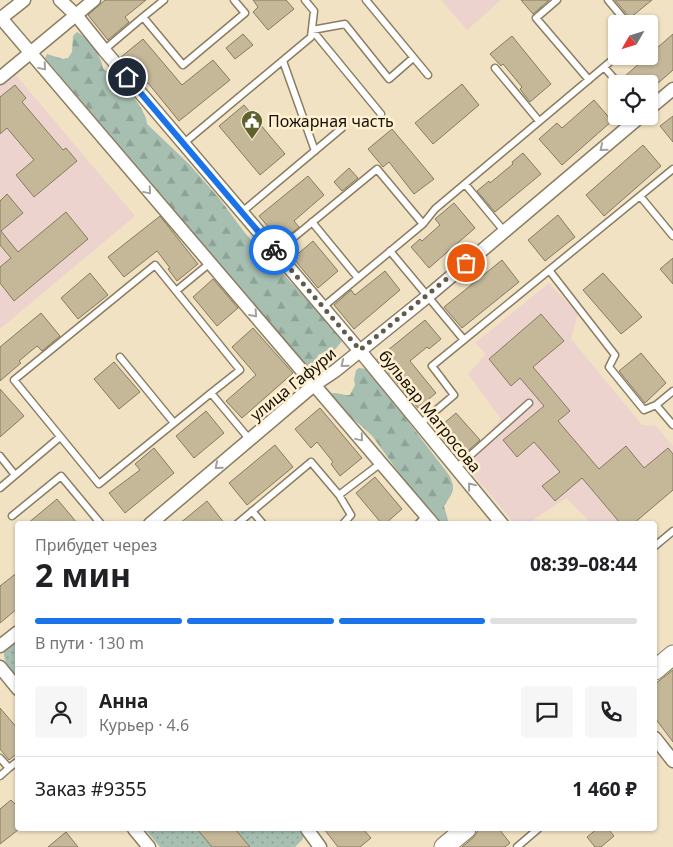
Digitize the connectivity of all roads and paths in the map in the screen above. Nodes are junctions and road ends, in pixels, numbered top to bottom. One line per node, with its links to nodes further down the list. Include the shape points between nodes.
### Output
1 (24, 0): 13 (street)
2 (60, 0): 10 (street, бульвар Матросова)
3 (94, 0): 10 (street)
4 (164, 0): 12 (lane)
5 (234, 0): 12 (lane, via 245,13 183,65)
6 (305, 0): 14 (lane, via 314,10)
7 (366, 0): 17 (lane)
8 (557, 0): 25 (lane, via 536,18)
9 (608, 0): 11 (lane)
10 (76, 15): 15 (street, бульвар Матросова); 16 (street)
11 (620, 15)
12 (143, 17): 15 (lane)
13 (0, 18): 16 (street)
14 (312, 30): 17 (lane, via 345,24 389,79); 18 (lane, via 311,37); 28 (lane)
15 (104, 50): 32 (street, бульвар Матросова)
16 (31, 53): 24 (street); 44 (street, one-way to 44)
17 (413, 58): 22 (lane)
18 (283, 61): 32 (lane); 33 (lane)
19 (608, 64): 20 (lane)
20 (604, 67): 23 (lane); 25 (lane)
21 (494, 68): 29 (lane)
22 (428, 75)
23 (611, 75)
24 (0, 78)
25 (589, 80): 29 (lane)
26 (673, 89): 27 (street)
27 (658, 102)
28 (381, 114)
29 (539, 121): 35 (lane)
30 (630, 125): 40 (street, улица Гафури, one-way to 40)
31 (342, 128): 33 (lane)
32 (184, 144): 37 (street, бульвар Матросова)
33 (315, 151): 37 (lane)
34 (673, 169): 36 (lane)
35 (465, 184): 39 (lane, via 435,209); 40 (lane)
36 (640, 196): 41 (lane); 45 (lane)
37 (242, 212): 42 (street, бульвар Матросова)
38 (312, 222): 39 (lane, via 377,169); 42 (lane); 46 (lane)
39 (423, 224): 43 (lane)
40 (504, 231): 48 (street, улица Гафури)
41 (673, 236)
42 (276, 252): 49 (street, бульвар Матросова)
43 (390, 252): 46 (lane); 48 (lane)
44 (210, 263): 47 (lane); 53 (street, one-way to 53)
45 (549, 270): 50 (lane); 57 (lane, via 615,355 609,367 644,410)
46 (358, 278): 49 (lane)
47 (176, 291): 55 (lane, via 240,370); 61 (lane, via 155,265 14,380)
48 (428, 296): 50 (lane); 51 (street, улица Гафури)
49 (323, 307): 51 (street, бульвар Матросова)
50 (464, 340): 59 (lane, via 432,366 454,395)
51 (360, 350): 53 (street, улица Гафури, one-way to 53); 59 (street, бульвар Матросова)
52 (120, 357): 58 (lane)
53 (314, 385): 62 (street, улица Гафури); 64 (street, one-way to 64)
54 (673, 391): 57 (lane)
55 (211, 393): 58 (lane); 62 (lane)
56 (529, 403): 65 (lane)
57 (656, 405): 60 (lane)
58 (174, 423): 61 (lane, via 99,484)
59 (420, 424): 65 (street, бульвар Матросова)
60 (673, 425)
61 (60, 436): 66 (lane)
62 (250, 440): 72 (street, улица Гафури, one-way to 72)
63 (0, 456): 66 (lane)
64 (381, 463): 68 (lane); 76 (street)
65 (456, 468): 77 (street, бульвар Матросова, one-way to 65)
66 (15, 475): 67 (lane)
67 (0, 488)
68 (339, 494): 69 (lane, via 311,462); 75 (lane, via 351,515)
69 (252, 511): 73 (lane); 74 (lane)
70 (12, 516): 71 (lane, via 61,476)
71 (98, 521)
72 (154, 521)
73 (240, 521)
74 (260, 521)
75 (346, 521)
76 (426, 521)
77 (500, 521)
78 (673, 531): 79 (lane)
79 (657, 544)
80 (15, 634): 81 (street)
81 (0, 646)
82 (673, 655): 84 (street)
83 (0, 667): 85 (street)
84 (657, 668)
85 (15, 685)
86 (657, 741): 88 (street)
87 (0, 758): 90 (lane)
88 (673, 761)
89 (15, 763): 90 (lane)
90 (9, 768): 91 (lane)
91 (0, 776)
92 (136, 831): 96 (street)
93 (308, 831): 97 (street)
94 (464, 831): 98 (street)
95 (536, 831): 99 (lane)
96 (149, 847)
97 (320, 847)
98 (444, 847)
99 (516, 847)

